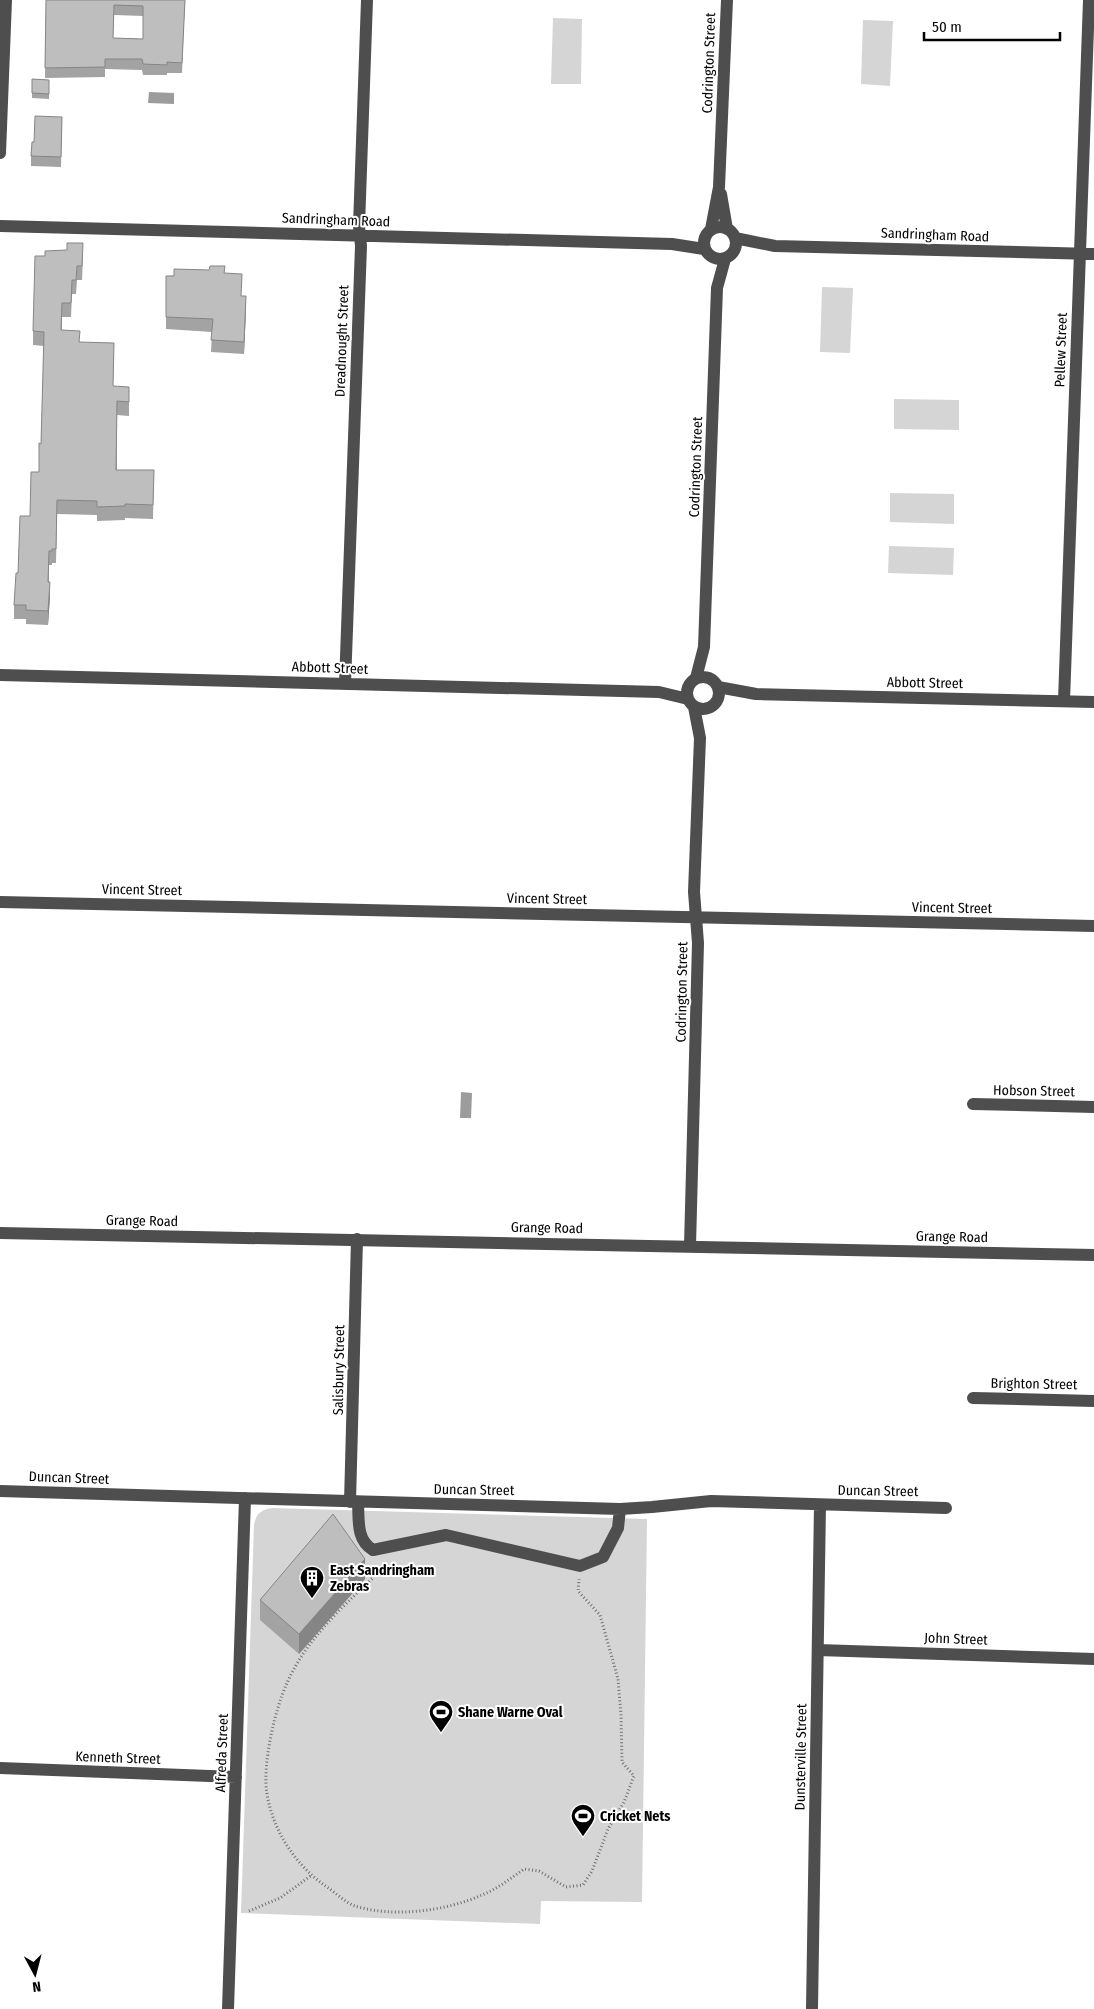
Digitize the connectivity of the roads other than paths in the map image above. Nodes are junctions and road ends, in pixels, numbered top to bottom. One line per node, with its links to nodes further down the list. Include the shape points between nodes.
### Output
1 (6, 0): 5 (street)
2 (367, 0): 9 (street, Dreadnought Street)
3 (727, 0): 6 (street, Codrington Street)
4 (1089, 0): 12 (street, Pellew Street)
5 (0, 153)
6 (719, 187): 8 (street, Codrington Street); 10 (street, Codrington Street)
7 (0, 226): 9 (street, Sandringham Road)
8 (731, 234): 10 (street, via 716,227); 11 (street, Sandringham Road); 14 (street, via 736,248)
9 (359, 236): 10 (street, Sandringham Road); 20 (street, Dreadnought Street)
10 (708, 243): 14 (street, via 716,260); 15 (street, Codrington Street)
11 (775, 246): 12 (street, Sandringham Road); 14 (street, Sandringham Road)
12 (1080, 254): 13 (street, Sandringham Road); 23 (street, Pellew Street)
13 (1094, 254)
14 (729, 256): 15 (street, Codrington Street)
15 (717, 288): 16 (street, Codrington Street)
16 (704, 647): 18 (street, Codrington Street); 19 (street, Codrington Street)
17 (0, 675): 20 (street, Abbott Street)
18 (692, 682): 19 (street, Abbott Street, via 706,676); 21 (street, Abbott Street); 25 (street, Codrington Street)
19 (715, 683): 22 (street, Abbott Street); 26 (street, Codrington Street)
20 (344, 684): 21 (street, Abbott Street)
21 (659, 692): 25 (street, Abbott Street)
22 (756, 694): 23 (street, Abbott Street); 26 (street, Abbott Street)
23 (1064, 701): 24 (street, Abbott Street)
24 (1094, 702)
25 (691, 703): 26 (street, Abbott Street); 27 (street, Codrington Street)
26 (712, 705): 27 (street, Codrington Street)
27 (700, 738): 29 (street, Codrington Street, via 694,892)
28 (0, 902): 29 (street, Vincent Street)
29 (696, 917): 30 (street, Vincent Street); 35 (street, Codrington Street, via 698,964)
30 (1094, 926)
31 (972, 1104): 32 (street, Hobson Street)
32 (1094, 1107)
33 (0, 1234): 34 (street, Grange Road)
34 (357, 1239): 35 (street, Grange Road); 41 (street, Salisbury Street)
35 (690, 1246): 36 (street, Grange Road)
36 (1094, 1256)
37 (973, 1398): 38 (street, Brighton Street)
38 (1094, 1401)
39 (0, 1491): 40 (street, Duncan Street)
40 (245, 1498): 41 (street, Duncan Street); 48 (street, Alfreda Street)
41 (354, 1502): 44 (street, Duncan Street); 44 (street, Salisbury Street, via 364,1545 373,1550 446,1535 580,1566 603,1557 618,1528)
42 (820, 1505): 43 (street, Duncan Street); 44 (street, Duncan Street, via 711,1501); 45 (street, Dunsterville Street)
43 (946, 1508)
44 (620, 1509)
45 (818, 1650): 46 (street, John Street); 50 (street, Dunsterville Street)
46 (1094, 1659)
47 (0, 1768): 48 (street, Kenneth Street)
48 (236, 1777): 49 (street, Alfreda Street)
49 (228, 2009)
50 (812, 2009)

